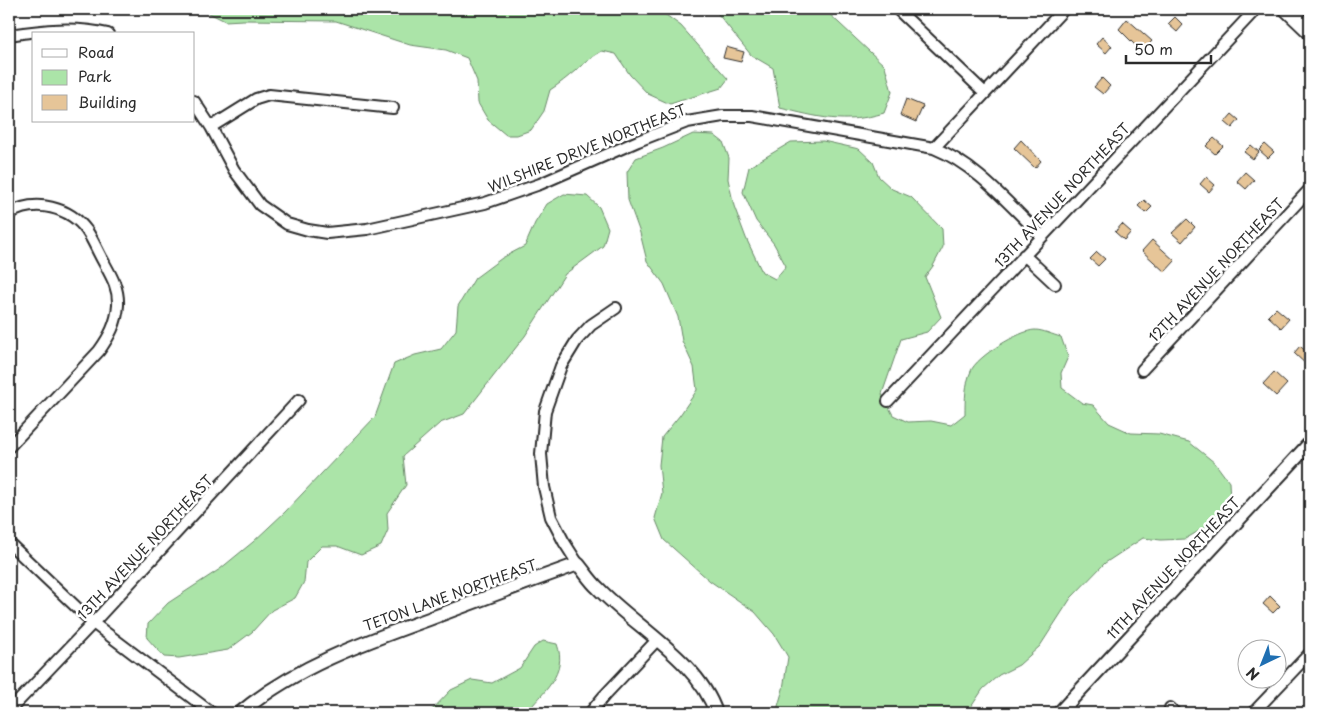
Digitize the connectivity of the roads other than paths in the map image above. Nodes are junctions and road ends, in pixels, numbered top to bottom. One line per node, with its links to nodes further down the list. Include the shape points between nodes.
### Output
1 (897, 9): 10 (street)
2 (1064, 9): 10 (street)
3 (1256, 9): 17 (street, 13TH AVENUE NORTHEAST)
4 (1295, 11): 5 (main road)
5 (1310, 31)
6 (32, 32): 9 (street)
7 (33, 32): 8 (street)
8 (91, 32)
9 (9, 35)
10 (985, 93): 14 (street)
11 (195, 103): 13 (street, WILSHIRE DRIVE NORTHEAST)
12 (393, 108): 13 (street, via 269,95)
13 (211, 127): 14 (street, WILSHIRE DRIVE NORTHEAST, via 234,170 260,205 287,224 327,233 367,229 509,196 646,137 706,118 767,118)
14 (934, 148): 17 (street, WILSHIRE DRIVE NORTHEAST, via 974,171)
15 (1310, 189): 21 (street, 12TH AVENUE NORTHEAST)
16 (9, 214): 25 (street, via 33,206 51,207 78,220 88,232 117,286 118,305 116,321 99,351)
17 (1042, 236): 18 (street, 13TH AVENUE NORTHEAST)
18 (1024, 255): 19 (street); 23 (street, 13TH AVENUE NORTHEAST)
19 (1055, 284)
20 (616, 308): 27 (street, via 591,325 577,340 561,366 545,411 540,454 544,487 552,518)
21 (1142, 370)
22 (300, 400): 28 (street, 13TH AVENUE NORTHEAST)
23 (888, 401)
24 (1310, 443): 36 (street, 11TH AVENUE NORTHEAST)
25 (9, 447)
26 (9, 544): 28 (street)
27 (578, 564): 29 (street, via 597,587); 33 (street, TETON LANE NORTHEAST, via 359,644 280,684)
28 (93, 624): 31 (street, 13TH AVENUE NORTHEAST); 32 (street)
29 (657, 640): 34 (street); 35 (street, via 691,670)
30 (1310, 653): 37 (street)
31 (9, 711)
32 (212, 713)
33 (240, 713)
34 (590, 713)
35 (716, 713)
36 (1059, 713)
37 (1253, 713)

